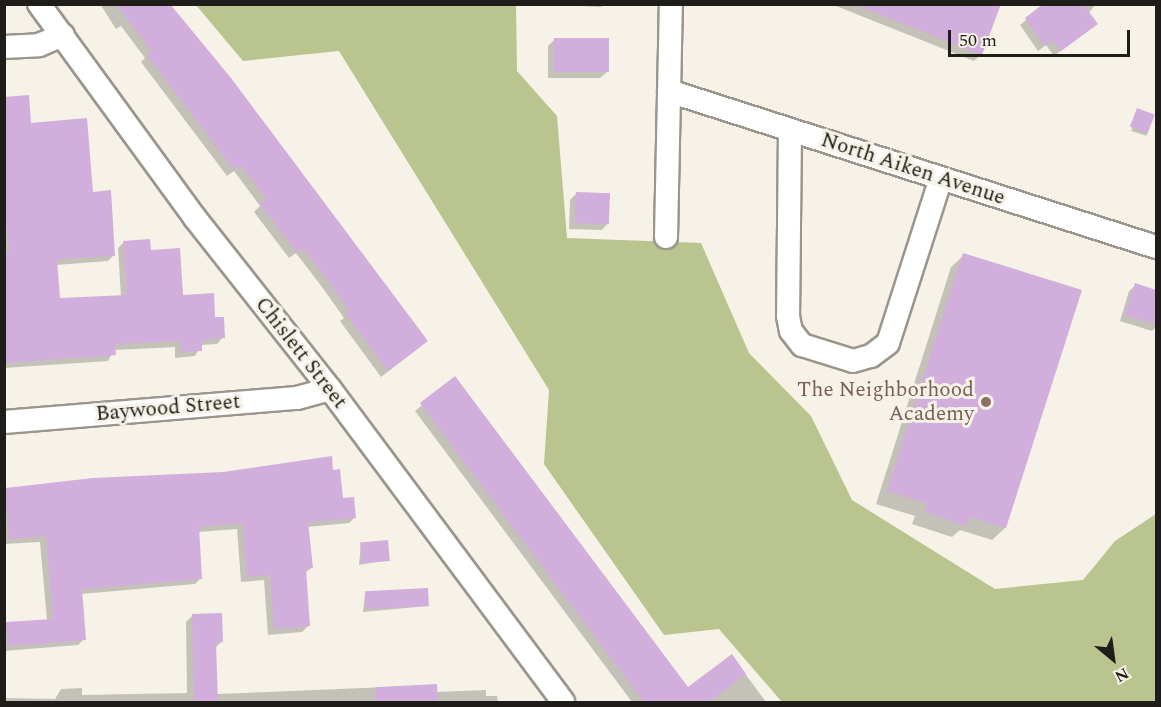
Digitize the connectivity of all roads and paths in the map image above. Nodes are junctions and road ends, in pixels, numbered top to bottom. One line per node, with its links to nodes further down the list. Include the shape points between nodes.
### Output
1 (39, 4): 3 (street, Chislett Street)
2 (671, 4): 5 (street)
3 (63, 35): 4 (street, via 39,45); 10 (street, Chislett Street, via 195,218)
4 (4, 47)
5 (669, 91): 6 (street, North Aiken Avenue); 8 (street)
6 (790, 130): 7 (street, North Aiken Avenue); 7 (street, via 788,316 791,332 802,345 853,361 871,356 888,343)
7 (941, 178): 9 (street, North Aiken Avenue)
8 (666, 237)
9 (1156, 247)
10 (330, 389): 11 (street, Baywood Street, via 297,398); 12 (street, Chislett Street)
11 (4, 422)
12 (563, 702)

